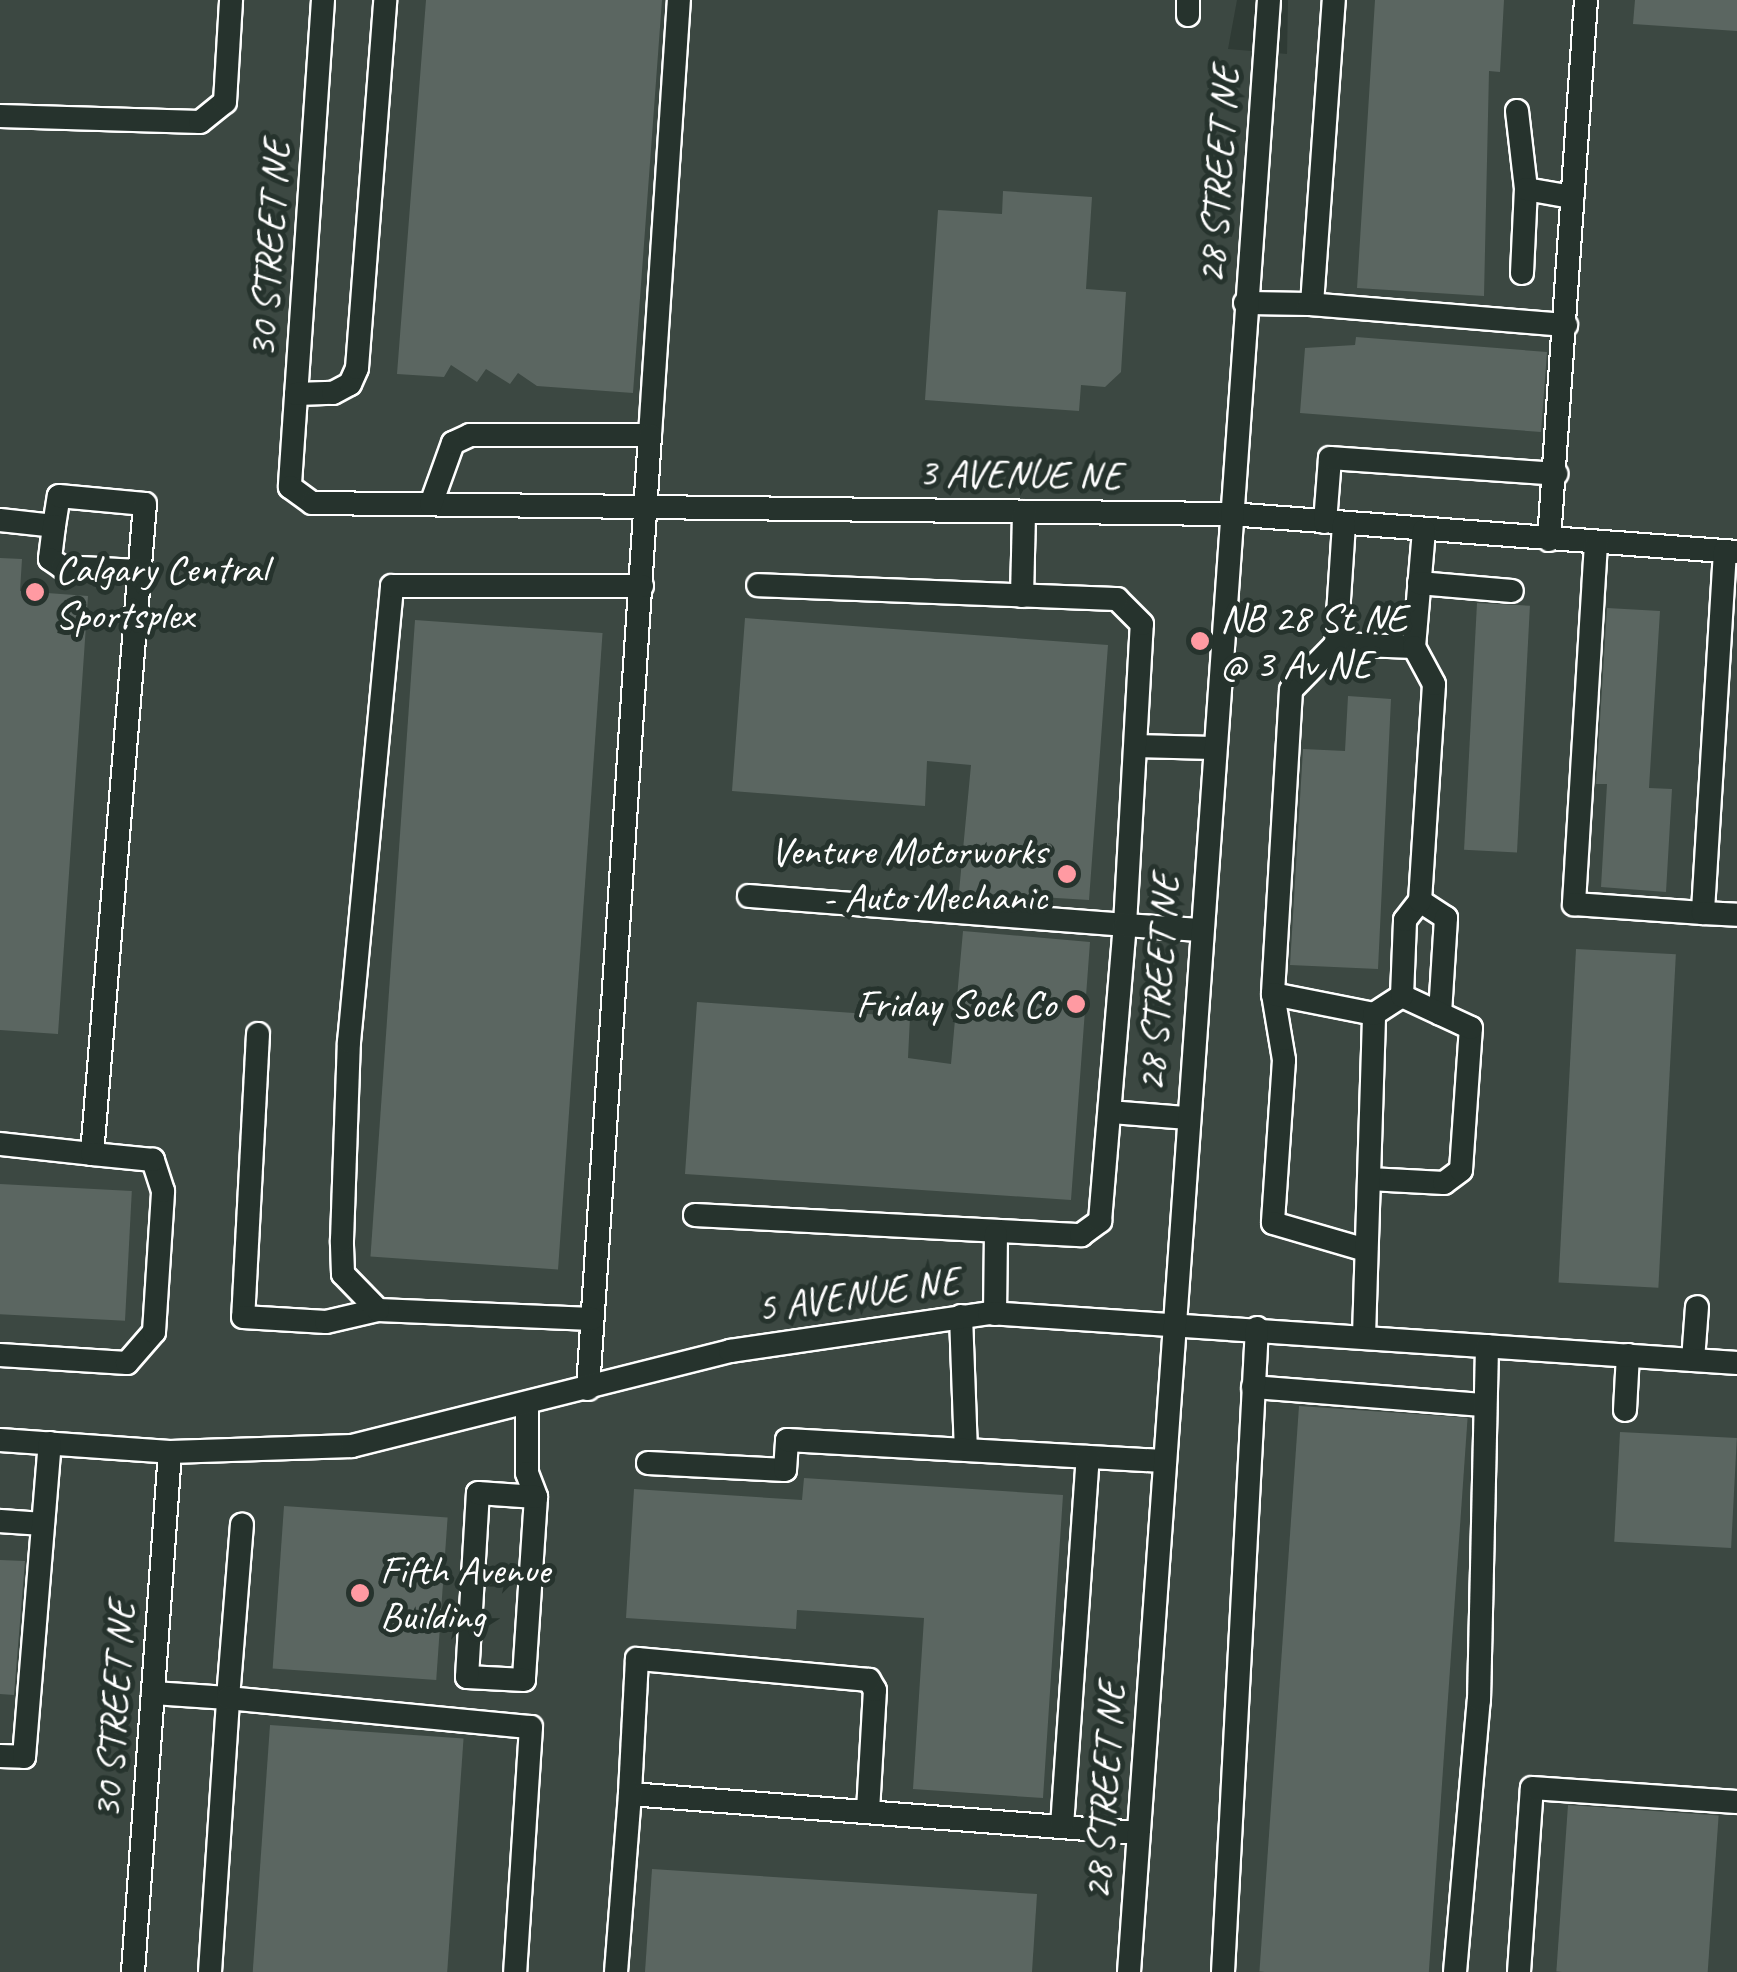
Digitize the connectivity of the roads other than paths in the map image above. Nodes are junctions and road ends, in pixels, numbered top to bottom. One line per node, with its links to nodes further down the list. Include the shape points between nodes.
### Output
1 (231, 0): 9 (street, via 225,102 200,122)
2 (324, 0): 16 (street, 30 STREET NE)
3 (386, 0): 16 (street, via 357,368 350,384 333,392)
4 (679, 0): 17 (street)
5 (1269, 0): 13 (street, 28 STREET NE)
6 (1334, 0): 14 (street)
7 (1586, 0): 11 (street)
8 (1518, 111): 10 (street)
9 (0, 116)
10 (1526, 189): 11 (street); 12 (street)
11 (1572, 197): 15 (street)
12 (1522, 273)
13 (1245, 303): 14 (street); 23 (street, 28 STREET NE)
14 (1309, 304): 15 (street)
15 (1566, 326): 18 (street)
16 (296, 394): 19 (street, 30 STREET NE, via 290,487)
17 (650, 435): 20 (street, via 470,435 453,443); 21 (street)
18 (1556, 474): 25 (street, via 1330,458); 28 (street)
19 (303, 496): 20 (street, 3 AVENUE NE, via 312,503)
20 (430, 504): 21 (street, 3 AVENUE NE)
21 (642, 507): 22 (street, 3 AVENUE NE); 34 (street)
22 (1024, 512): 23 (street, 3 AVENUE NE); 36 (street)
23 (1229, 514): 25 (street, 3 AVENUE NE); 41 (street, 28 STREET NE)
24 (0, 520): 26 (street)
25 (1334, 523): 27 (street, 3 AVENUE NE); 38 (street)
26 (54, 526): 31 (street, via 50,559 62,567); 31 (street, via 59,496 145,504)
27 (1424, 530): 28 (street, 3 AVENUE NE); 32 (street)
28 (1550, 540): 29 (street, 3 AVENUE NE)
29 (1596, 543): 30 (street, 3 AVENUE NE); 44 (street, via 1574,904)
30 (1731, 551): 37 (street)
31 (138, 571): 56 (street)
32 (1419, 583): 35 (street); 39 (street)
33 (758, 584): 36 (street)
34 (642, 586): 62 (street, via 392,586 349,1042 342,1240 343,1274); 65 (street)
35 (1512, 592)
36 (1022, 596): 40 (street, via 1117,600 1133,608 1142,624)
37 (1729, 622): 44 (street)
38 (1336, 644): 39 (street); 48 (street, via 1291,690)
39 (1414, 647): 43 (street, via 1434,684)
40 (1136, 746): 41 (street); 46 (street)
41 (1212, 748): 47 (street, 28 STREET NE)
42 (749, 896): 46 (street)
43 (1420, 902): 49 (street, via 1404,920); 51 (street, via 1446,918)
44 (1702, 912): 45 (street)
45 (1737, 915)
46 (1125, 925): 47 (street); 53 (street)
47 (1200, 930): 54 (street, 28 STREET NE)
48 (1272, 994): 50 (street); 60 (street, via 1284,1060 1273,1223)
49 (1402, 996): 50 (street); 51 (street)
50 (1374, 1014): 57 (street)
51 (1440, 1014): 57 (street, via 1471,1028 1461,1170 1444,1183)
52 (258, 1034): 62 (street, via 243,1318 326,1322)
53 (1110, 1112): 54 (street); 59 (street, via 1100,1222 1061,1238)
54 (1187, 1118): 66 (street, 28 STREET NE)
55 (0, 1144): 56 (street)
56 (92, 1154): 71 (street, via 152,1160 163,1191 154,1332 127,1364)
57 (1369, 1179): 60 (street)
58 (695, 1214): 59 (street)
59 (996, 1234): 63 (street)
60 (1366, 1250): 68 (street)
61 (1697, 1307): 72 (street)
62 (378, 1310): 65 (street)
63 (995, 1314): 64 (street, 5 AVENUE NE); 66 (street, 5 AVENUE NE)
64 (961, 1316): 75 (street, 5 AVENUE NE, via 730,1351); 81 (street)
65 (592, 1319): 75 (street)
66 (1172, 1322): 67 (street, 5 AVENUE NE); 84 (street, 28 STREET NE)
67 (1257, 1328): 68 (street, 5 AVENUE NE); 74 (street)
68 (1364, 1336): 69 (street, 5 AVENUE NE)
69 (1487, 1346): 70 (street, 5 AVENUE NE); 76 (street)
70 (1628, 1355): 72 (street, 5 AVENUE NE); 78 (street)
71 (0, 1356)
72 (1693, 1360): 73 (street, 5 AVENUE NE)
73 (1737, 1362)
74 (1253, 1387): 76 (street); 103 (street)
75 (588, 1390): 77 (street, 5 AVENUE NE)
76 (1484, 1405): 104 (street, via 1480,1700)
77 (527, 1407): 82 (street, 5 AVENUE NE, via 352,1446); 86 (street, via 527,1472)
78 (1625, 1410)
79 (0, 1440): 80 (street, 5 AVENUE NE)
80 (50, 1443): 82 (street, 5 AVENUE NE); 88 (street)
81 (966, 1450): 83 (street); 85 (street, via 787,1440 784,1470)
82 (170, 1452): 90 (street, 30 STREET NE)
83 (1088, 1457): 84 (street); 96 (street)
84 (1163, 1462): 97 (street, 28 STREET NE)
85 (648, 1463)
86 (536, 1497): 86 (street, via 524,1680 467,1677 478,1494)
87 (0, 1520): 88 (street)
88 (43, 1524): 92 (street, via 24,1758)
89 (242, 1525): 91 (street)
90 (153, 1693): 91 (street); 98 (street, 30 STREET NE)
91 (228, 1698): 99 (street); 100 (street, via 531,1728)
92 (0, 1756)
93 (630, 1794): 95 (street); 95 (street, via 638,1659 869,1680 875,1690); 101 (street)
94 (1737, 1802): 105 (street, via 1532,1788)
95 (868, 1810): 96 (street)
96 (1062, 1826): 97 (street)
97 (1138, 1832): 102 (street, 28 STREET NE)
98 (134, 1972)
99 (210, 1972)
100 (514, 1972)
101 (616, 1972)
102 (1130, 1972)
103 (1223, 1972)
104 (1455, 1972)
105 (1519, 1972)

